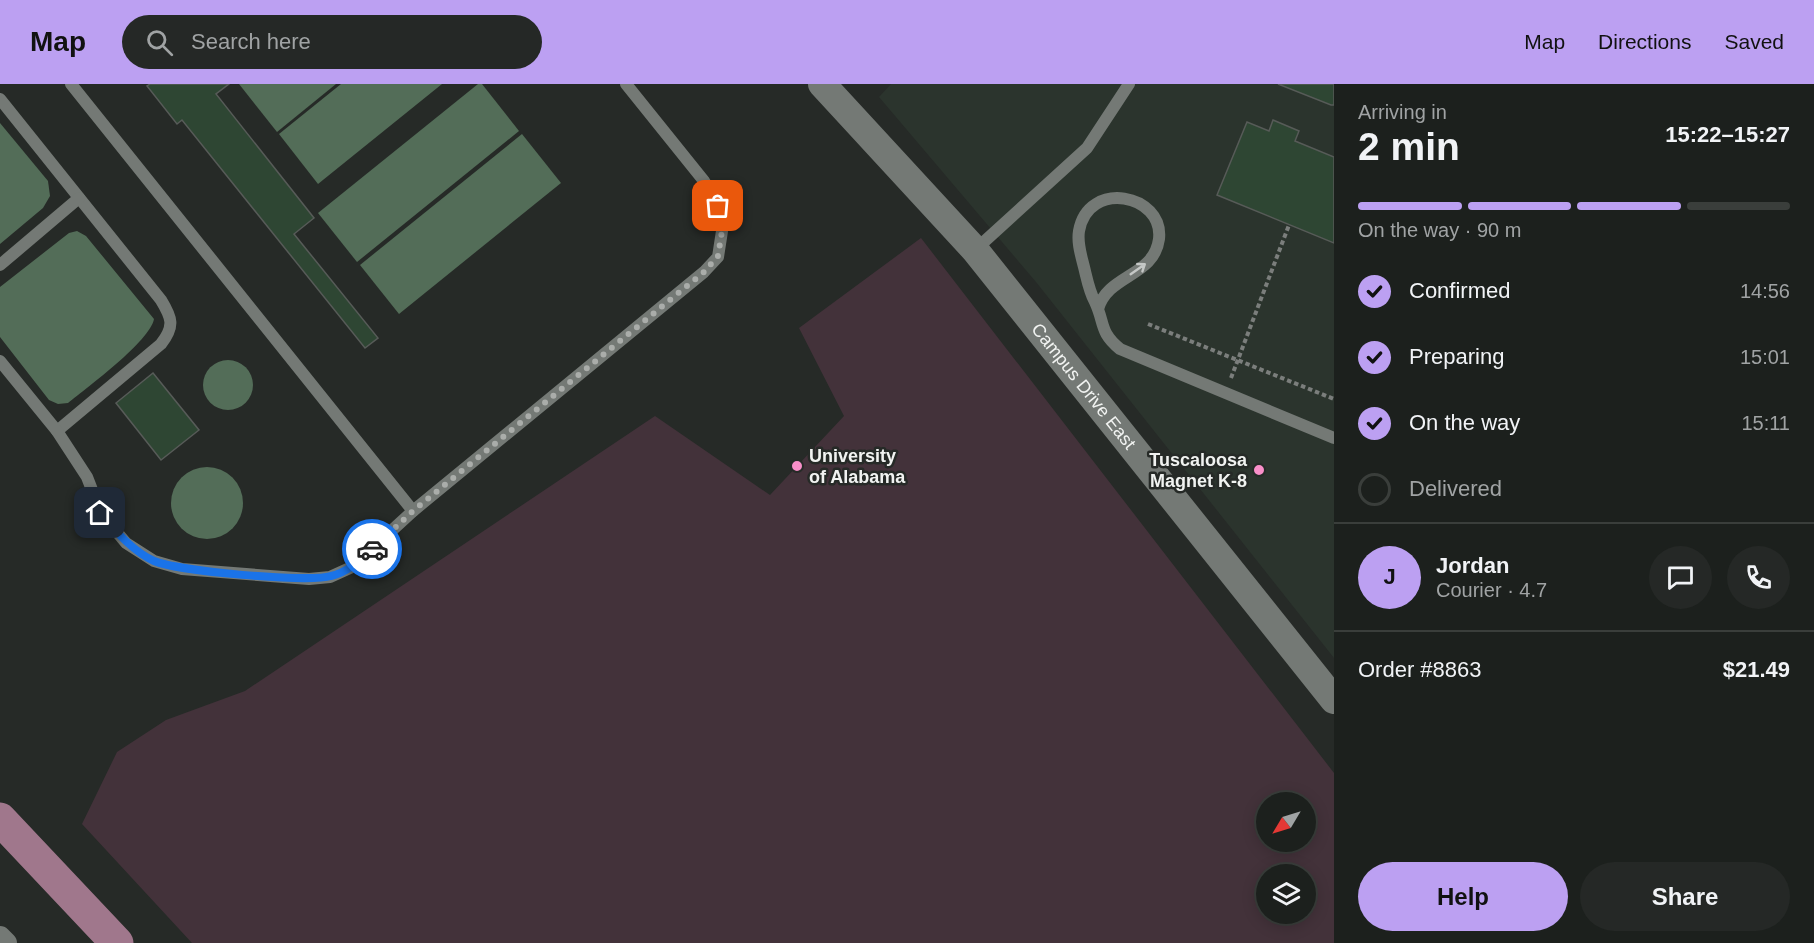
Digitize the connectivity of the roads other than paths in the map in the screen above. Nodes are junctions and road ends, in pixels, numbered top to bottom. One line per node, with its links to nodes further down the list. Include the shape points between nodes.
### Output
1 (71, 84): 13 (lane)
2 (626, 84): 13 (lane, via 704,181 718,206 722,231 718,256 704,272)
3 (822, 84): 7 (street, Campus Drive East)
4 (1129, 84): 7 (lane, via 1087,148)
5 (0, 99): 6 (lane)
6 (79, 198): 8 (lane); 11 (lane, via 161,300 171,316 170,333)
7 (975, 250): 14 (street, Campus Drive East)
8 (0, 265)
9 (1098, 309): 9 (lane, one-way to 9, via 1103,295 1112,286 1144,267 1159,239 1154,217 1131,199 1104,200 1084,217 1079,230 1079,248); 12 (lane, via 1109,340 1120,349)
10 (0, 361): 11 (lane)
11 (57, 431): 13 (lane, via 87,477 100,513 126,543 154,561 182,569 309,579 330,577 352,567)
12 (1334, 438)
13 (413, 511)
14 (1334, 700)
15 (0, 819): 18 (main road)
16 (0, 937): 17 (street)
17 (6, 943)
18 (117, 943)

